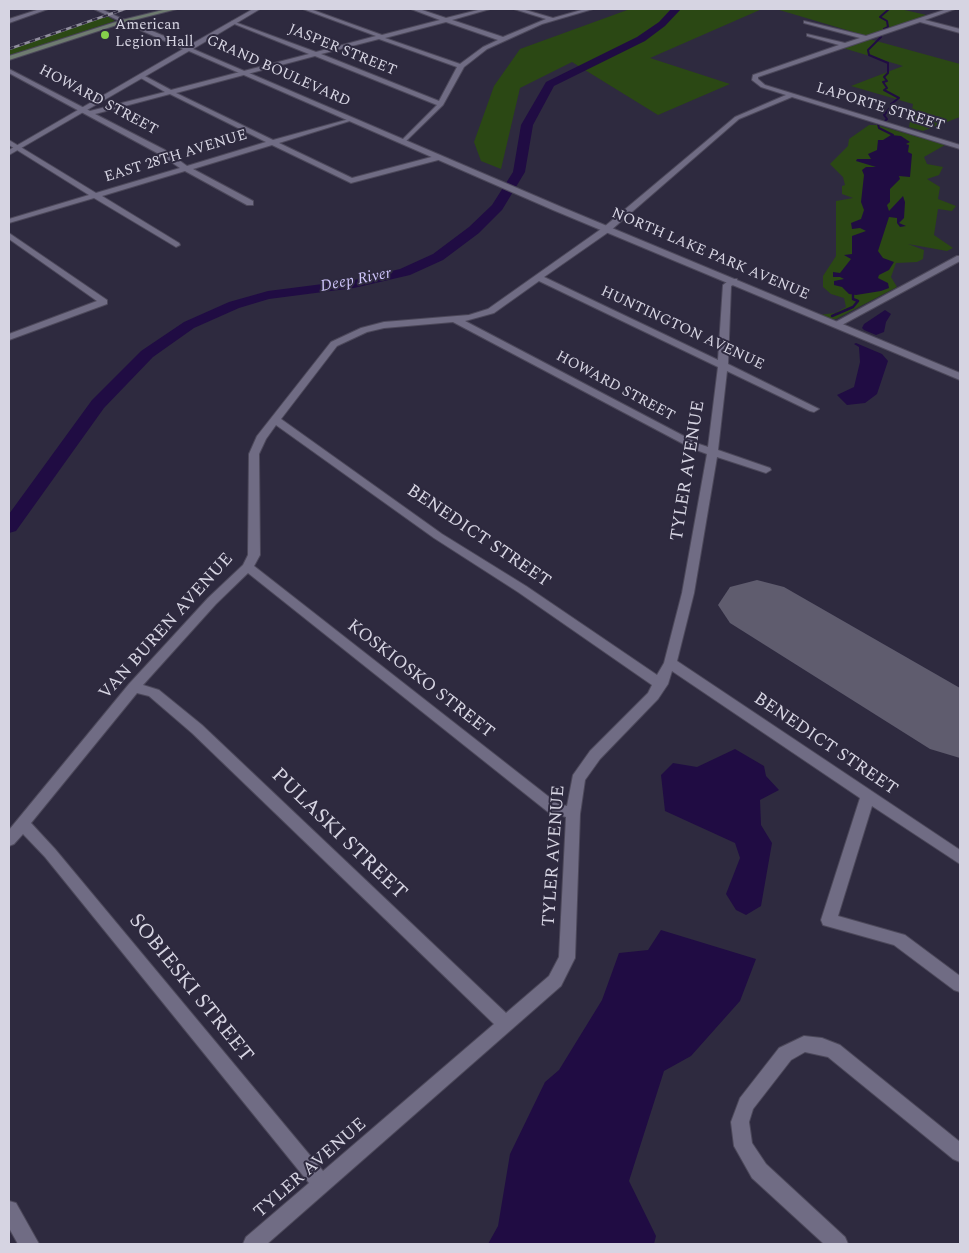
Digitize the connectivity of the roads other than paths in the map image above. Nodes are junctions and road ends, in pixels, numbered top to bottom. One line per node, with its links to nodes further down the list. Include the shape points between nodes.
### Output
1 (45, 9): 14 (street)
2 (100, 9): 15 (street, GRAND BOULEVARD)
3 (174, 9): 15 (main road)
4 (257, 9): 16 (street)
5 (306, 9): 19 (street)
6 (414, 9): 12 (street)
7 (487, 9): 12 (street)
8 (518, 9): 11 (street)
9 (590, 9): 11 (street)
10 (952, 9): 13 (street)
11 (551, 19): 22 (street)
12 (445, 20): 19 (street); 22 (street)
13 (919, 20): 18 (street); 21 (street)
14 (9, 21)
15 (124, 21): 24 (street, GRAND BOULEVARD); 26 (main road)
16 (234, 22): 24 (street); 25 (street, JASPER STREET)
17 (806, 22): 21 (street)
18 (960, 31)
19 (379, 36): 25 (street); 27 (street)
20 (808, 36): 23 (street)
21 (866, 38): 23 (street)
22 (502, 39): 27 (street)
23 (844, 46): 32 (street, LAPORTE STREET, via 755,76 762,86)
24 (190, 49): 29 (street, GRAND BOULEVARD); 30 (street)
25 (315, 54): 29 (street); 33 (street, JASPER STREET)
26 (9, 58)
27 (461, 66): 33 (street)
28 (9, 71): 34 (street, HOWARD STREET)
29 (243, 72): 31 (street); 36 (street, GRAND BOULEVARD)
30 (141, 76): 31 (street); 34 (street)
31 (170, 92): 35 (street); 38 (street)
32 (792, 95): 40 (street, LAPORTE STREET); 49 (street, VAN BUREN AVENUE, via 737,118)
33 (441, 104): 39 (street)
34 (83, 109): 35 (street, HOWARD STREET); 41 (street)
35 (91, 113): 45 (street, HOWARD STREET)
36 (351, 119): 38 (street, EAST 28TH AVENUE); 39 (street, GRAND BOULEVARD)
37 (9, 142): 41 (street)
38 (274, 142): 43 (street, via 351,181); 45 (street, EAST 28TH AVENUE)
39 (403, 142): 43 (street, GRAND BOULEVARD)
40 (960, 146)
41 (18, 148): 42 (street); 46 (street)
42 (9, 153)
43 (439, 157): 44 (street, GRAND BOULEVARD)
44 (448, 161): 49 (street, NORTH LAKE PARK AVENUE)
45 (186, 168): 46 (street, EAST 28TH AVENUE); 47 (street, HOWARD STREET)
46 (94, 196): 48 (street, EAST 28TH AVENUE); 51 (street)
47 (250, 203)
48 (9, 221)
49 (607, 229): 53 (street, VAN BUREN AVENUE); 54 (street, NORTH LAKE PARK AVENUE)
50 (9, 235): 57 (street, via 104,302)
51 (176, 245)
52 (960, 258): 56 (street)
53 (537, 277): 55 (street, VAN BUREN AVENUE, via 491,310); 58 (street, HUNTINGTON AVENUE)
54 (734, 281): 56 (street, NORTH LAKE PARK AVENUE); 58 (street, TYLER AVENUE, via 727,285)
55 (454, 319): 61 (street, VAN BUREN AVENUE, via 384,325 348,336 334,344); 62 (street, HOWARD STREET, via 694,446)
56 (836, 324): 59 (street, NORTH LAKE PARK AVENUE)
57 (9, 337)
58 (723, 364): 60 (street, HUNTINGTON AVENUE); 62 (street, TYLER AVENUE)
59 (960, 377)
60 (814, 409)
61 (275, 420): 64 (street, VAN BUREN AVENUE, via 260,438 254,454 254,555); 66 (street, BENEDICT STREET, via 438,536)
62 (713, 452): 63 (street, HOWARD STREET); 65 (street, TYLER AVENUE, via 688,593)
63 (766, 470)
64 (248, 568): 67 (street, VAN BUREN AVENUE, via 212,600); 69 (street, KOSKIOSKO STREET, via 552,808)
65 (670, 663): 66 (street, TYLER AVENUE); 68 (street, BENEDICT STREET)
66 (661, 684): 69 (street, TYLER AVENUE, via 595,755 578,779)
67 (134, 687): 70 (street, VAN BUREN AVENUE); 74 (street, PULASKI STREET, via 154,693 197,729)
68 (868, 797): 72 (street, BENEDICT STREET); 73 (street, via 829,920 899,940)
69 (573, 814): 74 (street, TYLER AVENUE, via 568,958 555,981)
70 (22, 823): 71 (street, VAN BUREN AVENUE); 76 (street, SOBIESKI STREET)
71 (9, 840)
72 (960, 858)
73 (960, 985)
74 (506, 1024): 76 (street, TYLER AVENUE)
75 (960, 1153): 80 (street, via 834,1051 804,1044 785,1054 746,1104 740,1122 743,1146 759,1171)
76 (322, 1184): 79 (street, TYLER AVENUE)
77 (9, 1210): 78 (street)
78 (29, 1244)
79 (253, 1244)
80 (838, 1244)

